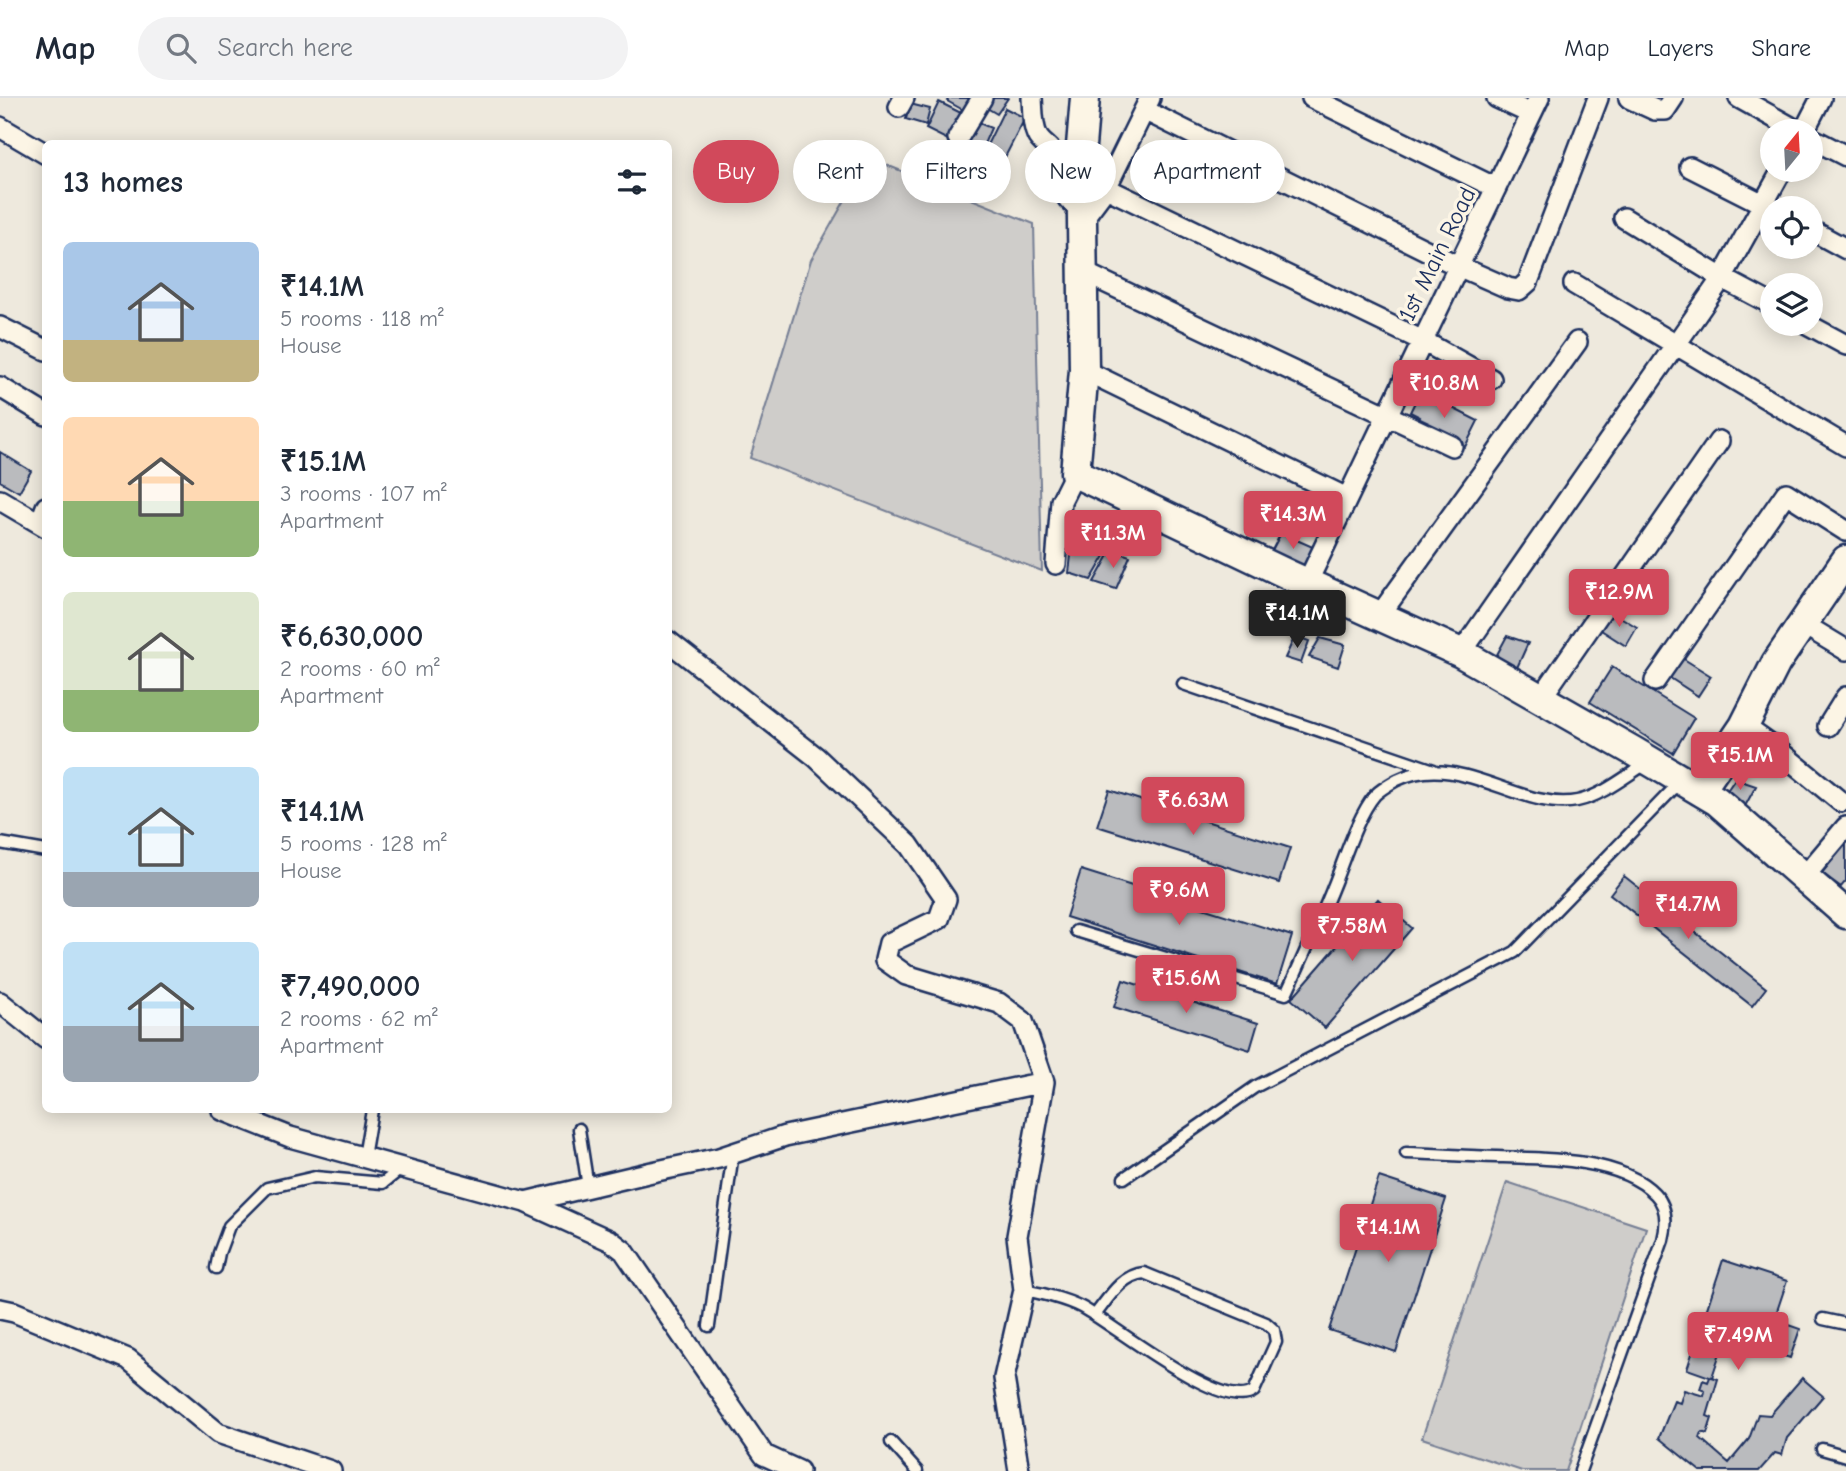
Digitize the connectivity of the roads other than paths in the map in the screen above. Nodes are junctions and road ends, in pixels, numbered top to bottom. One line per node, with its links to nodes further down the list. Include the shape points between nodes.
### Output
1 (982, 98): 16 (street)
2 (1032, 98): 26 (street, via 1037,135 1056,157 1065,198)
3 (1085, 98): 26 (street)
4 (1312, 98): 22 (street)
5 (1497, 98): 12 (street)
6 (1598, 98): 31 (street, via 1528,282 1519,290 1508,288)
7 (1629, 98): 8 (street, via 1655,110 1665,110)
8 (1673, 98)
9 (1739, 98): 13 (street)
10 (1821, 98): 14 (street)
11 (1147, 104): 21 (street); 31 (street)
12 (1535, 106): 22 (street, 1st Main Road)
13 (1777, 119)
14 (1810, 119)
15 (0, 127): 18 (street)
16 (958, 138)
17 (1824, 145): 19 (street)
18 (42, 152)
19 (1846, 156)
20 (1690, 167): 24 (street)
21 (1116, 168)
22 (1496, 188): 31 (street, 1st Main Road)
23 (1116, 193): 38 (street)
24 (1760, 202)
25 (1092, 203): 26 (street)
26 (1082, 214): 32 (street)
27 (1760, 217): 33 (street)
28 (1625, 218): 33 (street)
29 (1823, 237): 30 (street)
30 (1846, 249)
31 (1458, 266): 38 (street, 1st Main Road)
32 (1083, 272): 43 (street); 47 (street)
33 (1721, 278): 35 (street); 40 (street)
34 (1574, 284): 40 (street)
35 (1760, 298)
36 (0, 327): 42 (street)
37 (1823, 333): 41 (street)
38 (1423, 341): 44 (street); 47 (street, 1st Main Road)
39 (1577, 342): 59 (street)
40 (1675, 344): 50 (street); 63 (street)
41 (1846, 345)
42 (42, 348)
43 (1084, 370): 51 (street); 52 (street)
44 (1491, 379)
45 (0, 387): 46 (street)
46 (42, 413)
47 (1387, 416): 49 (street); 52 (street, 1st Main Road)
48 (1719, 441): 67 (street)
49 (1452, 446)
50 (1846, 446)
51 (1075, 473): 57 (street, via 1061,501); 58 (street)
52 (1348, 498): 58 (street, 1st Main Road)
53 (0, 500): 54 (street)
54 (42, 518)
55 (1846, 531): 64 (street, via 1786,493)
56 (1846, 560): 60 (street)
57 (1056, 564)
58 (1307, 583): 59 (street)
59 (1378, 616): 63 (street)
60 (1803, 624): 62 (street); 68 (street, via 1776,663)
61 (672, 644): 82 (street, via 816,757 909,845 946,899 939,919 889,943 885,960 906,975 999,1003 1023,1021)
62 (1846, 650)
63 (1461, 653): 67 (street)
64 (1655, 681)
65 (1183, 684): 71 (lane)
66 (1846, 697): 69 (street)
67 (1541, 698): 70 (street)
68 (1744, 726): 72 (street); 73 (street)
69 (1828, 726)
70 (1651, 761): 71 (lane, via 1578,801 1552,801); 72 (street)
71 (1441, 772): 79 (lane, via 1410,774 1375,795 1286,994)
72 (1691, 785): 77 (street); 90 (lane, via 1515,952 1255,1087)
73 (1842, 802)
74 (1846, 827): 77 (street)
75 (0, 843): 76 (lane)
76 (42, 850)
77 (1804, 877): 78 (street)
78 (1846, 914)
79 (1076, 931)
80 (0, 1002): 81 (street)
81 (42, 1036)
82 (1044, 1082): 86 (street, via 785,1136); 94 (street, via 1017,1236)
83 (230, 1113): 88 (street)
84 (371, 1113): 88 (lane)
85 (579, 1129): 91 (lane)
86 (733, 1153): 91 (street); 99 (lane)
87 (1406, 1153): 107 (lane, via 1573,1161 1627,1177 1660,1200 1665,1216 1663,1240)
88 (364, 1157): 89 (street)
89 (402, 1168): 92 (street); 93 (lane, via 383,1183 315,1177 267,1188 229,1226)
90 (1124, 1178)
91 (588, 1187): 92 (street)
92 (525, 1202): 104 (street, via 624,1251 764,1455)
93 (216, 1268)
94 (1024, 1290): 96 (lane); 106 (street, via 1004,1378)
95 (0, 1309): 103 (street, via 128,1359 218,1433)
96 (1095, 1315): 96 (lane, via 1126,1280 1144,1273 1266,1323 1274,1330 1276,1342 1254,1391 1237,1397 1174,1369)
97 (1823, 1319): 98 (lane)
98 (1846, 1324)
99 (709, 1326)
100 (891, 1442): 105 (lane)
101 (1822, 1449): 102 (lane)
102 (1846, 1457)
103 (331, 1471)
104 (799, 1471)
105 (917, 1471)
106 (1019, 1471)
107 (1580, 1471)

